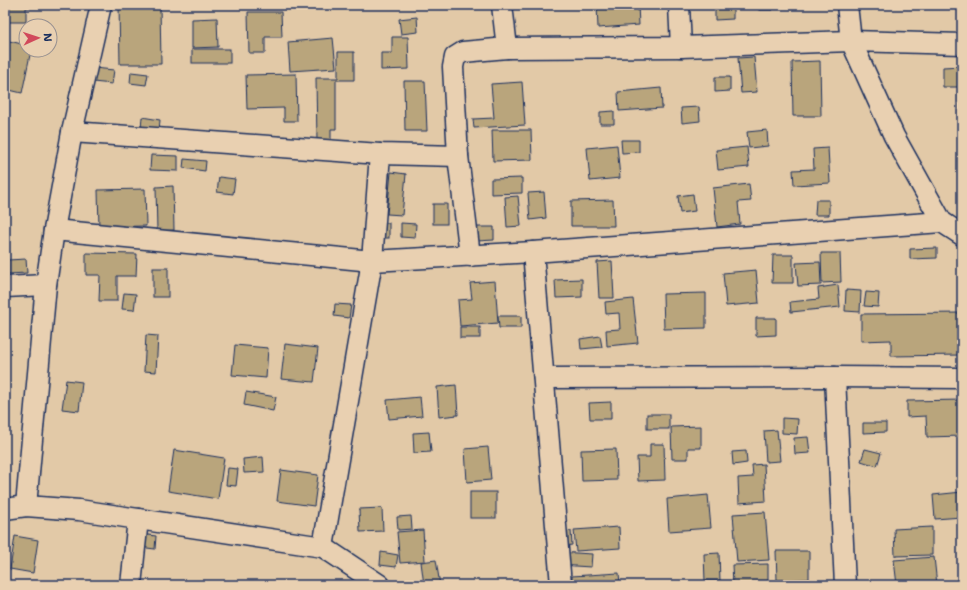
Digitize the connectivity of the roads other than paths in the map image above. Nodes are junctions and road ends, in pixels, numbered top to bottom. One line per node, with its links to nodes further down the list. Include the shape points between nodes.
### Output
1 (101, 5): 9 (street)
2 (502, 5): 8 (street)
3 (679, 5): 7 (street)
4 (847, 5): 5 (street)
5 (851, 41): 6 (street); 7 (street); 12 (street, via 894,136)
6 (962, 44)
7 (681, 47): 8 (street)
8 (506, 48): 11 (street, via 464,52 455,57 453,67)
9 (72, 132): 10 (street); 13 (street)
10 (380, 154): 11 (street); 17 (street)
11 (458, 156): 16 (street)
12 (942, 222): 14 (street); 15 (street)
13 (54, 230): 17 (street); 18 (street)
14 (962, 235)
15 (533, 252): 16 (street); 21 (street)
16 (470, 256): 17 (street)
17 (372, 261): 26 (street)
18 (46, 285): 19 (street); 23 (street)
19 (5, 288)
20 (835, 377): 21 (street); 22 (street); 30 (street)
21 (544, 378): 29 (street)
22 (962, 378)
23 (26, 506): 24 (street); 25 (street, via 79,510)
24 (5, 509)
25 (138, 519): 26 (street); 27 (street)
26 (323, 547): 28 (street)
27 (131, 585)
28 (380, 585)
29 (560, 585)
30 (845, 585)

